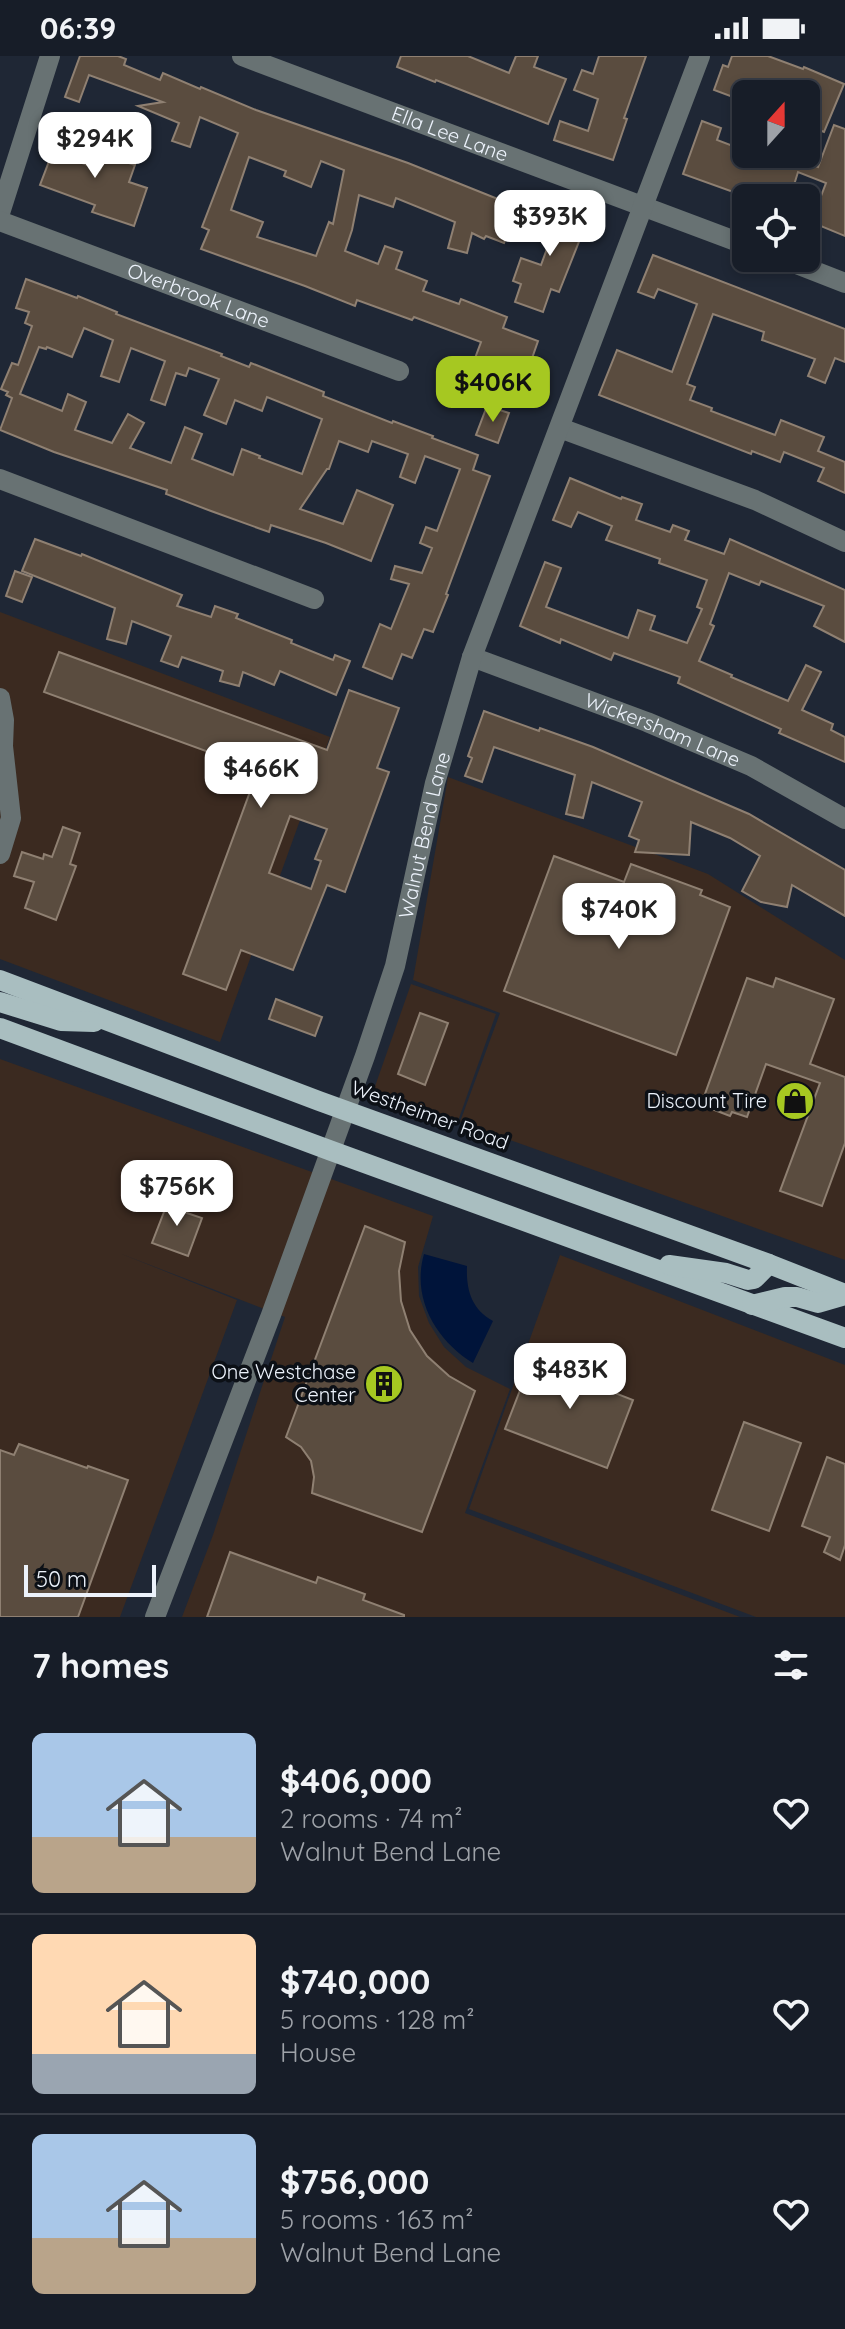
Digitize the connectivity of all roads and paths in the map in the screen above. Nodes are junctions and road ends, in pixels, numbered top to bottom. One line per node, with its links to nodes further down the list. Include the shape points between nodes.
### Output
1 (50, 56): 5 (street)
2 (242, 56): 4 (street, Ella Lee Lane)
3 (700, 56): 4 (street, Walnut Bend Lane)
4 (643, 206): 7 (street, Ella Lee Lane); 11 (street, Walnut Bend Lane)
5 (0, 213)
6 (0, 221): 10 (street, Overbrook Lane)
7 (732, 240)
8 (817, 272): 9 (street)
9 (845, 283)
10 (399, 371)
11 (560, 428): 13 (street, via 755,500); 15 (street, Walnut Bend Lane)
12 (0, 479): 14 (street)
13 (845, 542)
14 (314, 599)
15 (472, 657): 18 (street, Wickersham Lane, via 751,766); 24 (street, Walnut Bend Lane, via 435,783 395,966)
16 (0, 698): 17 (street)
17 (1, 749): 19 (street, via 11,818)
18 (845, 819)
19 (1, 845)
20 (0, 980): 22 (main road, Westheimer Road)
21 (0, 1002): 22 (main road, via 61,1021)
22 (114, 1023): 24 (main road, Westheimer Road)
23 (0, 1028): 25 (main road)
24 (344, 1110): 25 (street, Walnut Bend Lane); 27 (main road, Westheimer Road)
25 (329, 1150): 26 (main road); 31 (street, Walnut Bend Lane)
26 (629, 1260): 27 (main road, via 748,1280); 29 (main road)
27 (769, 1264): 28 (main road, Westheimer Road)
28 (845, 1295): 29 (main road, via 818,1303 785,1297)
29 (751, 1305): 30 (main road)
30 (845, 1338)
31 (155, 1617)

